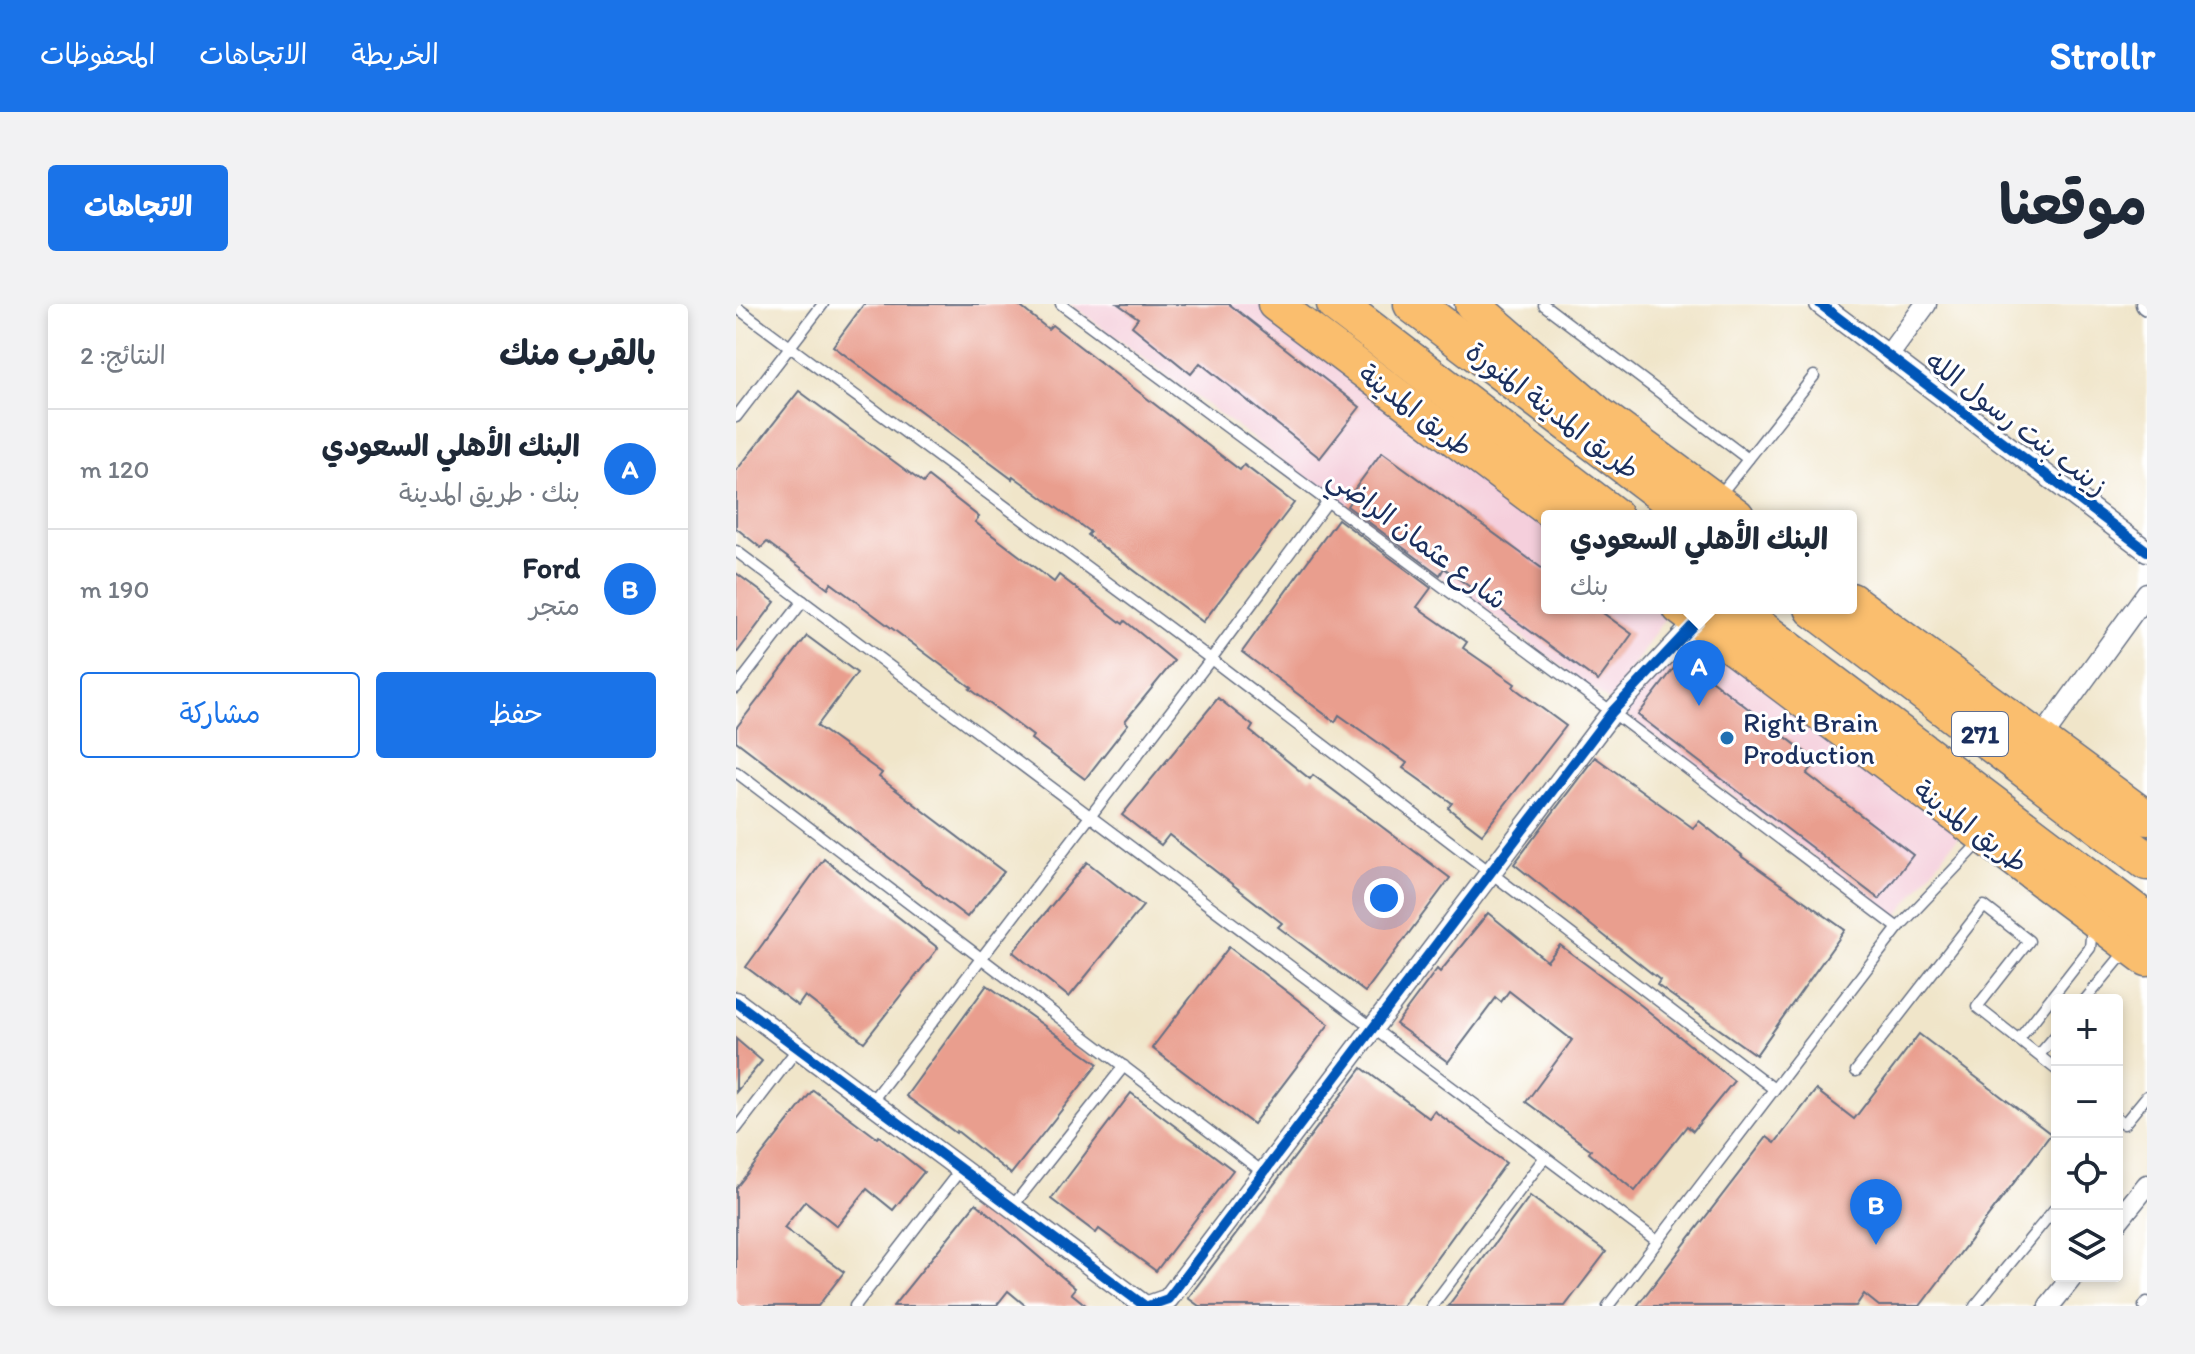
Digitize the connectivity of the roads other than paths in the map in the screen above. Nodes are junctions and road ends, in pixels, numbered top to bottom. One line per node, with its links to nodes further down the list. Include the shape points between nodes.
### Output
1 (823, 304): 11 (lane)
2 (1061, 304): 16 (lane, شارع عثمان الراضي)
3 (1275, 304): 17 (main road, طريق المدينة)
4 (1413, 304): 19 (highway, طريق المدينة المنورة)
5 (1472, 304): 20 (main road)
6 (1820, 304): 12 (street, زينب بنت رسول الله)
7 (1926, 304): 12 (street)
8 (1544, 305): 15 (lane)
9 (736, 307): 11 (lane)
10 (1343, 310): 18 (highway, طريق المدينة المنورة)
11 (790, 347): 14 (lane); 30 (lane)
12 (1888, 356): 23 (street, زينب بنت رسول الله)
13 (1814, 376): 15 (lane)
14 (736, 417)
15 (1748, 459): 21 (lane)
16 (1328, 501): 30 (lane); 32 (lane, شارع عثمان الراضي)
17 (1549, 510)
18 (1605, 510)
19 (1714, 510)
20 (1714, 510)
21 (1716, 510)
22 (736, 551): 25 (lane)
23 (2147, 551)
24 (2147, 593): 33 (street)
25 (803, 601): 31 (lane); 35 (lane)
26 (1857, 604): 33 (main road)
27 (1689, 614): 32 (street); 38 (main road, طريق المدينة)
28 (1740, 614): 44 (highway, 271)
29 (1822, 614): 37 (highway, 271)
30 (1211, 659): 35 (lane); 41 (lane)
31 (736, 688)
32 (1612, 712): 41 (street); 43 (lane, شارع عثمان الراضي)
33 (2041, 739): 36 (main road)
34 (736, 772): 45 (lane)
35 (1089, 816): 45 (lane); 48 (lane)
36 (2147, 818)
37 (2098, 824): 39 (main road); 40 (highway, 271)
38 (1985, 837): 42 (main road, طريق المدينة); 43 (lane)
39 (2147, 853)
40 (2147, 861)
41 (1490, 873): 48 (street); 56 (lane)
42 (2093, 918): 44 (main road, طريق المدينة); 49 (lane, via 2090,948)
43 (1898, 928): 56 (lane)
44 (2142, 946): 46 (lane, via 2119,959)
45 (981, 957): 53 (lane); 58 (lane)
46 (2090, 994)
47 (736, 1002): 51 (street)
48 (1373, 1028): 61 (lane); 63 (street)
49 (2019, 1039): 52 (lane); 55 (lane, via 1977,1007 2029,941 1984,906)
50 (2051, 1041): 52 (lane)
51 (798, 1048): 58 (street); 60 (lane)
52 (2039, 1055): 54 (lane)
53 (1124, 1066): 63 (lane); 65 (lane)
54 (2052, 1066)
55 (1856, 1071)
56 (1774, 1089): 68 (lane)
57 (2147, 1096): 59 (lane)
58 (871, 1102): 62 (street)
59 (2123, 1121)
60 (736, 1129)
61 (1545, 1157): 68 (lane); 73 (lane)
62 (961, 1169): 65 (street); 71 (lane)
63 (1264, 1173): 70 (street)
64 (2147, 1185): 67 (street)
65 (1012, 1207): 72 (street)
66 (2054, 1210): 75 (lane)
67 (2123, 1215)
68 (1657, 1241): 74 (lane)
69 (2068, 1282): 76 (street)
70 (1172, 1303): 72 (street)
71 (855, 1306)
72 (1146, 1306)
73 (1432, 1306)
74 (1608, 1306)
75 (1975, 1306)
76 (2049, 1306)

